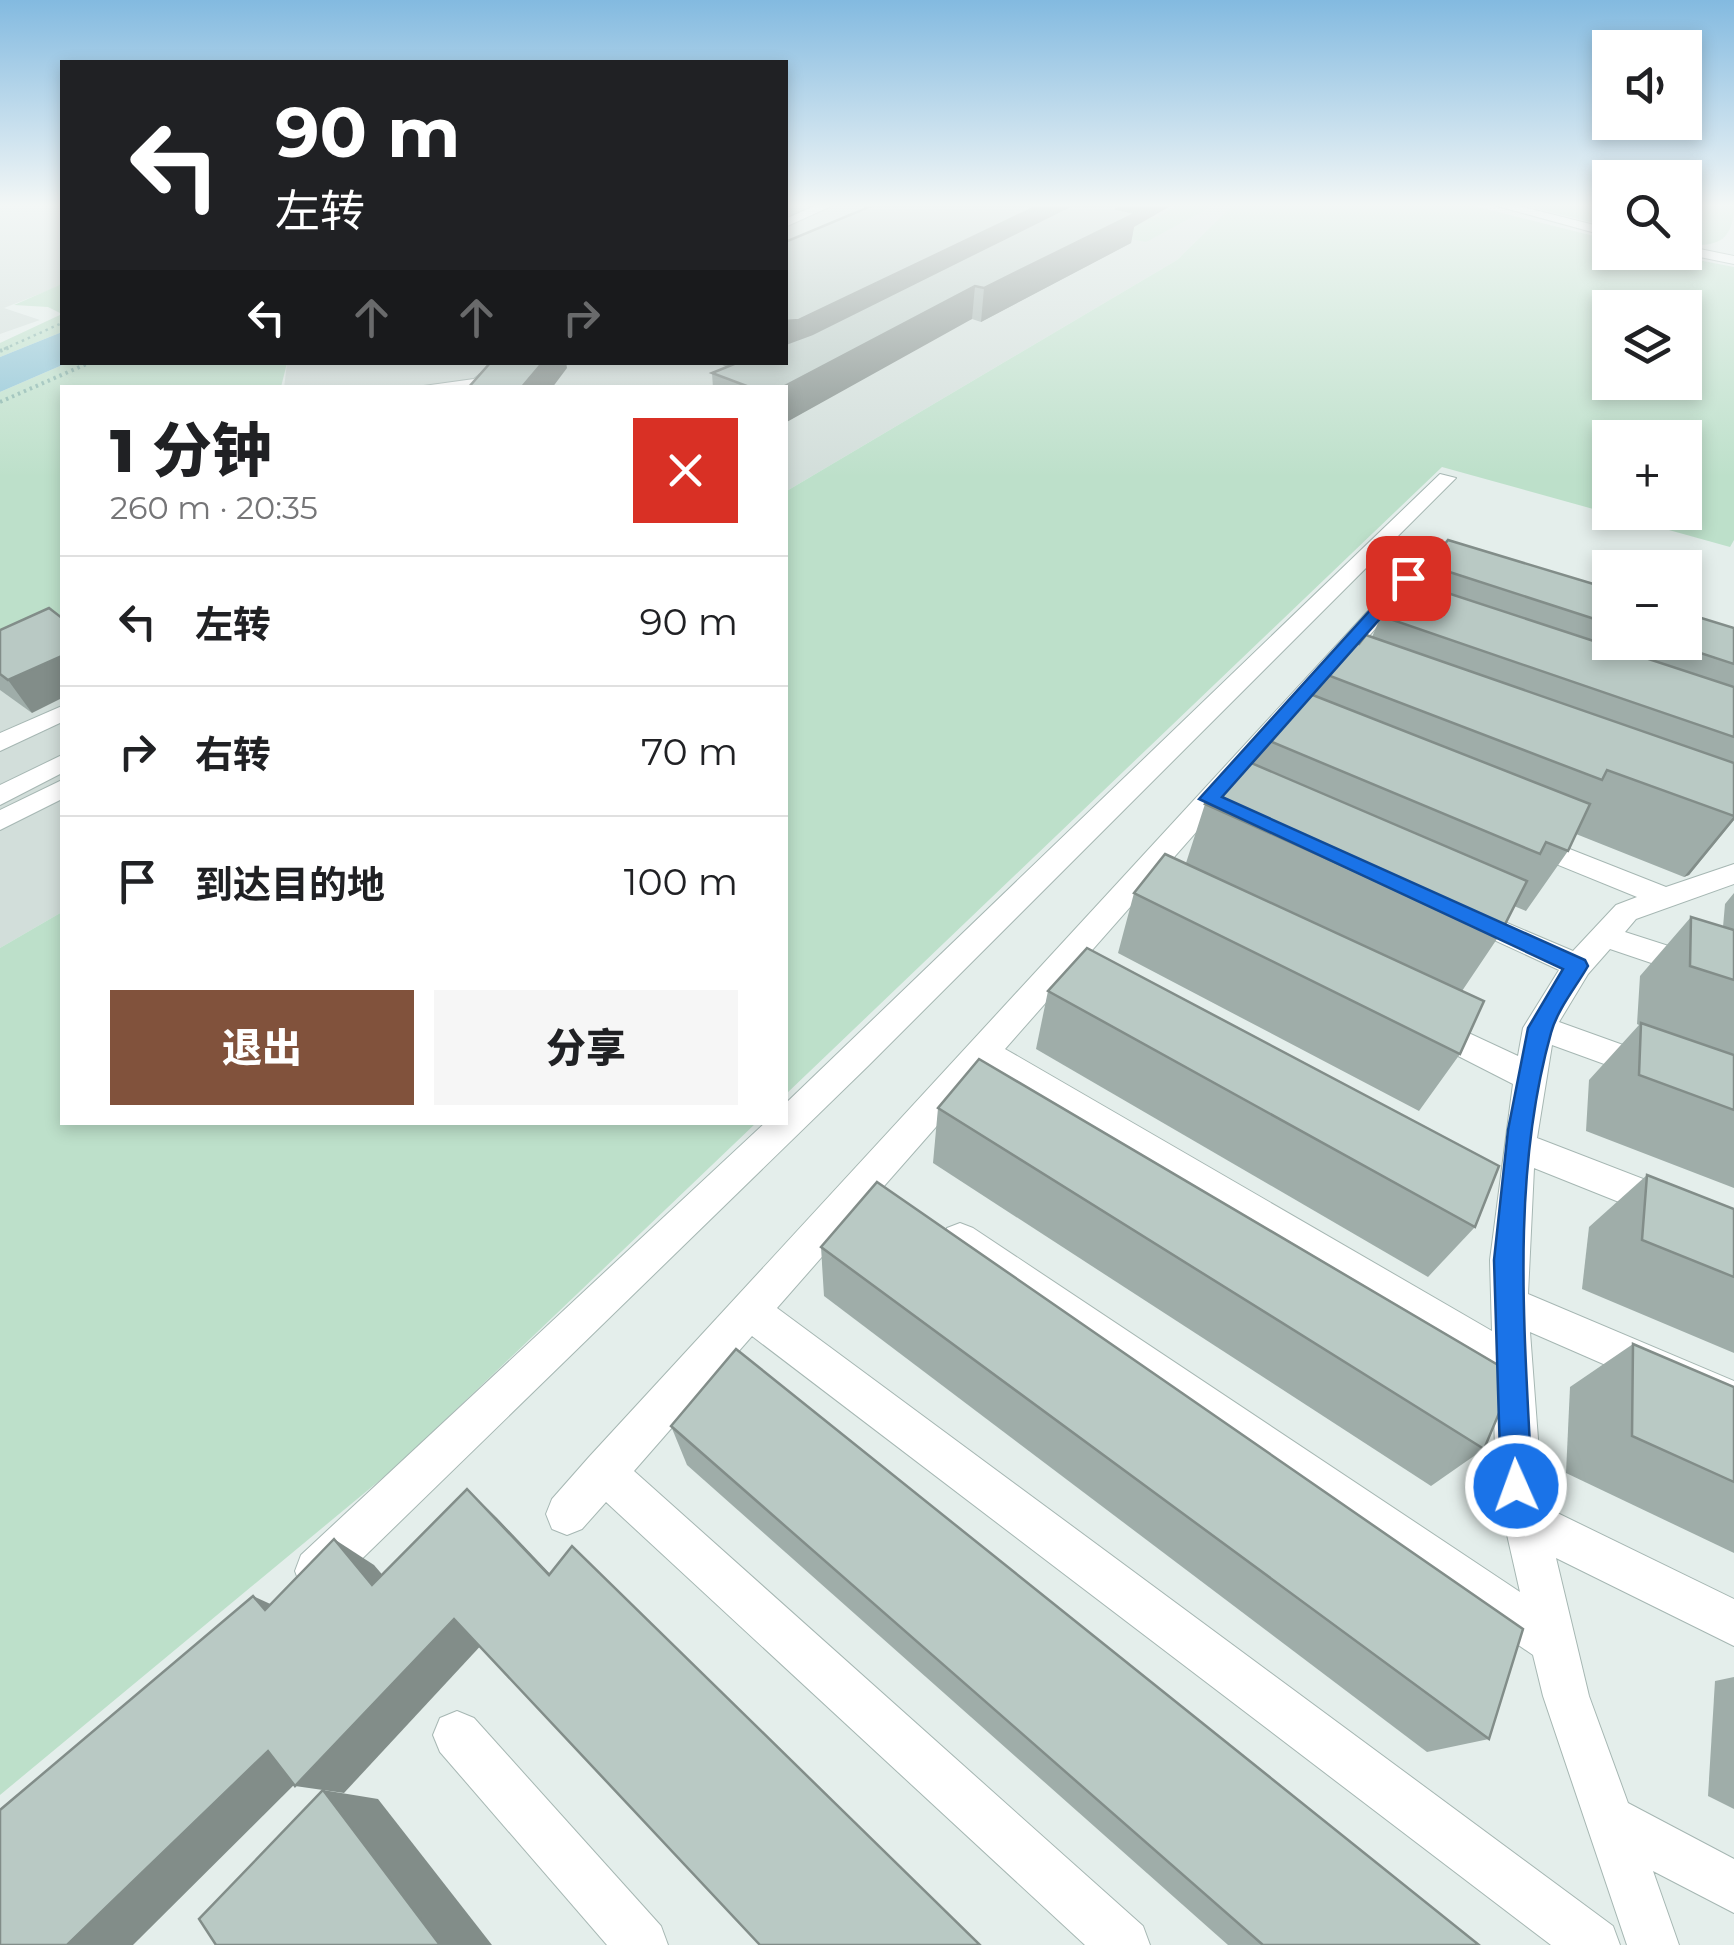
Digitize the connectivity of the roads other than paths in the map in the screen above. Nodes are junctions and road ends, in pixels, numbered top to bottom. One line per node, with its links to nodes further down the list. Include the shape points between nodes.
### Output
1 (501, 365): 2 (street, via 478,384)
2 (461, 385)
3 (1447, 478): 31 (street)
4 (1482, 601): 6 (street, via 1408,578 1377,627)
5 (60, 714): 7 (street)
6 (1268, 734): 8 (street); 12 (street)
7 (0, 743)
8 (1304, 748)
9 (60, 764): 11 (street)
10 (60, 789): 14 (street)
11 (0, 796)
12 (1209, 799): 13 (street); 17 (street)
13 (1244, 815)
14 (0, 821)
15 (1502, 831): 19 (street)
16 (1732, 877): 19 (street)
17 (1136, 881): 18 (street); 22 (street)
18 (1170, 898)
19 (1665, 898): 21 (street, via 1626,912)
20 (1436, 902): 23 (street)
21 (1604, 936): 23 (street); 25 (street)
22 (1064, 960): 24 (street); 28 (street)
23 (1576, 966): 27 (street)
24 (1099, 978)
25 (1734, 979)
26 (1410, 1017): 29 (street)
27 (1540, 1028): 29 (street); 30 (street)
28 (982, 1052): 34 (street); 38 (street)
29 (1530, 1076): 33 (street)
30 (1681, 1079)
31 (788, 1124)
32 (787, 1125): 43 (street)
33 (1520, 1147): 35 (street); 36 (street, via 1496,1187)
34 (901, 1200): 37 (street); 45 (street)
35 (1734, 1231)
36 (1509, 1304): 38 (street); 39 (street)
37 (750, 1311): 40 (street); 51 (street)
38 (1512, 1365): 42 (street, via 1516,1486)
39 (1734, 1401)
40 (604, 1472): 41 (street); 50 (street)
41 (567, 1514)
42 (1525, 1520): 44 (street); 45 (street)
43 (297, 1588)
44 (1734, 1623)
45 (1554, 1642): 47 (street)
46 (457, 1736): 49 (street)
47 (1610, 1821): 48 (street); 52 (street)
48 (1734, 1887)
49 (642, 1945)
50 (1124, 1945)
51 (1594, 1945)
52 (1653, 1945)

